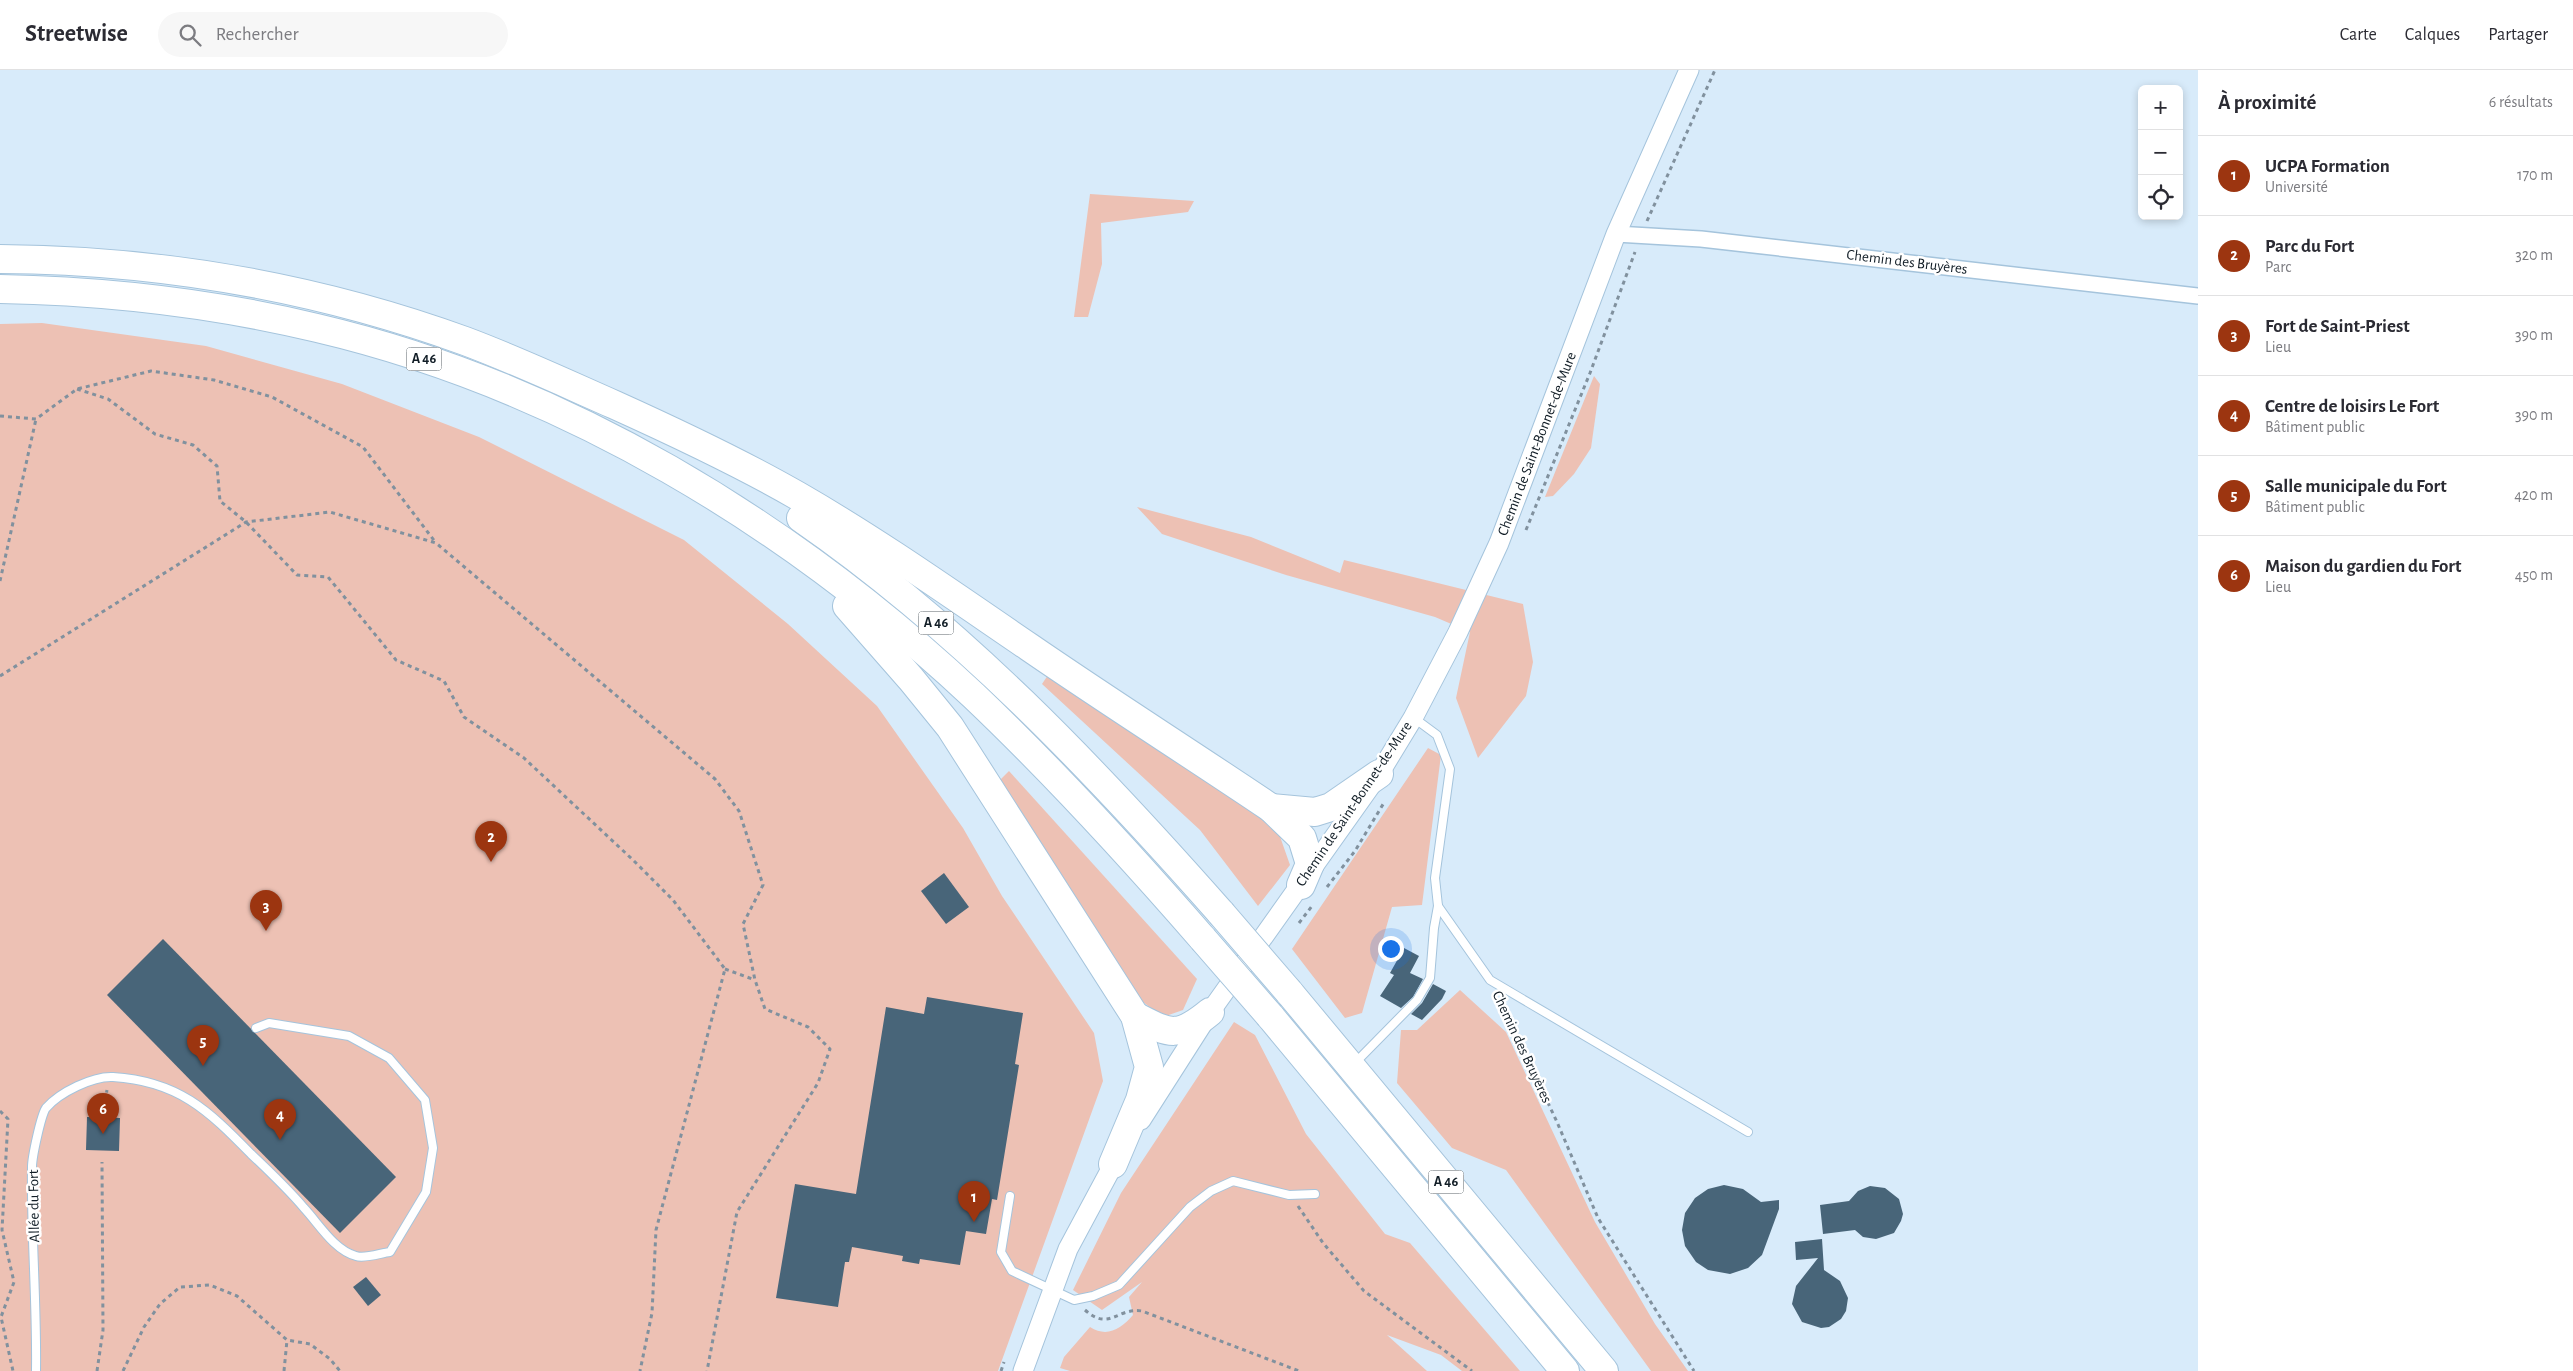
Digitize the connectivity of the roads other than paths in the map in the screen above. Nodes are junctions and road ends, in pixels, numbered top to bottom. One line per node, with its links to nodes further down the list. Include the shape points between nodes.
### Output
1 (1689, 70): 2 (street, Chemin de Saint-Bonnet-de-Mure)
2 (1616, 234): 5 (street, Chemin des Bruyères, via 1700,239); 8 (street, Chemin de Saint-Bonnet-de-Mure, via 1499,543)
3 (0, 259): 6 (highway, A 46, via 144,266 284,290 395,318 464,341)
4 (0, 289): 7 (highway, A 46, via 140,296 236,311 317,328 438,364 504,388 619,441 746,517)
5 (2198, 296)
6 (599, 398): 10 (highway, via 692,440 800,497 938,585); 16 (highway, A 46, bridge, via 684,442 755,486 858,560 992,672 1128,808)
7 (804, 558): 14 (highway, via 950,727); 24 (highway, A 46, bridge, via 909,639 985,707 1110,833 1270,1016)
8 (1413, 718): 9 (street, Chemin de Saint-Bonnet-de-Mure); 12 (lane, Chemin des Bruyères, via 1437,735 1450,769 1435,878)
9 (1379, 774): 10 (highway, via 1331,807 1315,812); 11 (street, Chemin de Saint-Bonnet-de-Mure)
10 (1271, 808): 11 (highway, via 1302,838 1310,864)
11 (1301, 885): 13 (street, Chemin de Saint-Bonnet-de-Mure)
12 (1438, 906): 16 (lane, via 1430,978 1417,1000); 17 (lane, Chemin des Bruyères, via 1490,980)
13 (1210, 1012): 14 (highway, via 1189,1029 1175,1031 1163,1030); 18 (street, Chemin de Saint-Bonnet-de-Mure)
14 (1135, 1016): 18 (highway, via 1149,1067 1140,1100)
15 (256, 1028): 22 (lane, Allée du Fort, via 270,1023 349,1036 389,1058 424,1100 433,1148 426,1192 390,1252 357,1257 339,1247 296,1198 211,1114 186,1096 132,1078 105,1077 84,1084 45,1109 32,1164)
16 (1351, 1067): 25 (highway, A 46)
17 (1748, 1132)
18 (1113, 1164): 21 (street, Chemin de Saint-Bonnet-de-Mure, via 1068,1249)
19 (1315, 1194): 21 (lane, via 1289,1195 1233,1181 1190,1206 1119,1285 1074,1300)
20 (1010, 1196): 21 (lane, via 1001,1252 1012,1271)
21 (1052, 1288): 23 (street, Chemin de Saint-Bonnet-de-Mure)
22 (36, 1371)
23 (1023, 1371)
24 (1565, 1371)
25 (1604, 1371)

